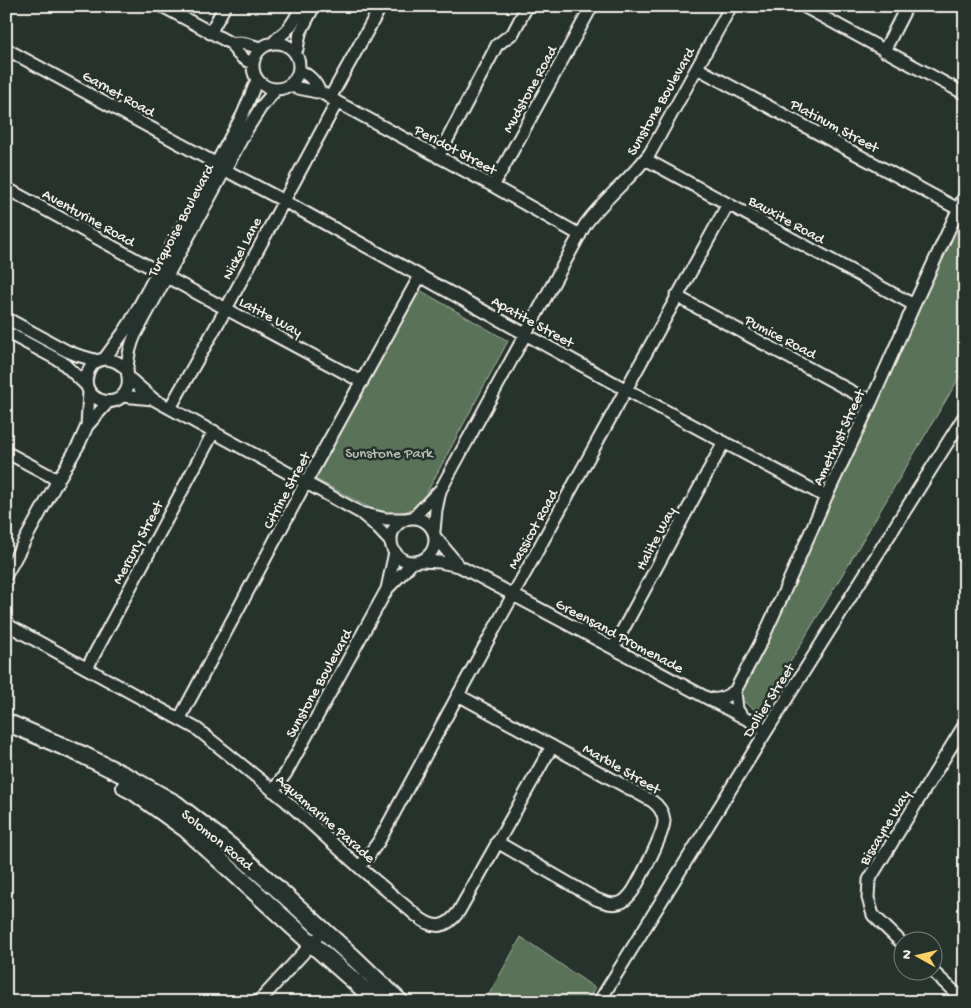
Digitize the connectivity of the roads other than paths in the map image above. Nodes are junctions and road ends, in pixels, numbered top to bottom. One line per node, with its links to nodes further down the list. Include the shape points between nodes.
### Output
1 (162, 6): 11 (street)
2 (225, 6): 11 (street)
3 (302, 6): 12 (street, via 292,24)
4 (314, 6): 17 (street, via 300,33)
5 (381, 6): 26 (street, Nickel Lane)
6 (527, 6): 27 (street, via 513,33 498,45)
7 (592, 6): 30 (street, Mudstone Road)
8 (731, 6): 19 (street, Sunstone Boulevard)
9 (907, 6): 16 (street)
10 (811, 8): 16 (street)
11 (210, 33): 13 (street)
12 (274, 42): 15 (street); 17 (street, via 289,46)
13 (232, 44): 15 (street, via 235,42); 18 (street, via 246,61)
14 (6, 49): 29 (street, Garnet Road)
15 (259, 50): 18 (street)
16 (884, 51): 25 (street)
17 (295, 52): 20 (street)
18 (253, 62): 21 (street)
19 (697, 68): 28 (street, Sunstone Boulevard); 35 (street, Platinum Street)
20 (299, 70): 22 (street); 24 (street, Peridot Street)
21 (257, 80): 23 (street); 29 (street, Turquoise Boulevard)
22 (289, 86): 23 (street); 24 (street, Peridot Street)
23 (274, 90): 29 (street, Turquoise Boulevard)
24 (319, 91): 26 (street, Peridot Street)
25 (965, 94)
26 (334, 100): 27 (street, Peridot Street); 33 (street, Nickel Lane)
27 (438, 157): 30 (street, Peridot Street)
28 (646, 159): 34 (street, Bauxite Road); 36 (street, Sunstone Boulevard, via 596,210)
29 (221, 167): 33 (street, Apatite Street); 37 (street, Turquoise Boulevard)
30 (493, 186): 36 (street, Peridot Street)
31 (6, 188): 37 (street, Aventurine Road)
32 (965, 195): 35 (street, Amethyst Street)
33 (284, 201): 38 (street, Apatite Street); 41 (street, Nickel Lane)
34 (728, 204): 39 (street, Massicot Road); 40 (street, Bauxite Road)
35 (958, 209): 40 (street, Amethyst Street)
36 (580, 235): 44 (street, Sunstone Boulevard)
37 (162, 274): 41 (street, Latite Way); 45 (street, Turquoise Boulevard); 46 (street, Turquoise Boulevard, via 131,343)
38 (420, 276): 44 (street, Apatite Street); 47 (street, Citrine Street)
39 (676, 296): 49 (street, Massicot Road); 53 (street, Pumice Road)
40 (914, 305): 53 (street, Amethyst Street)
41 (226, 308): 47 (street, Latite Way); 54 (street, Nickel Lane)
42 (6, 318): 45 (street, via 67,351)
43 (6, 332): 48 (street, via 62,362)
44 (526, 334): 49 (street, Apatite Street); 62 (street, Sunstone Boulevard)
45 (102, 360): 46 (street, via 118,361); 48 (street, via 88,370)
46 (128, 374): 50 (street, via 129,384); 51 (street)
47 (362, 382): 61 (street, Citrine Street)
48 (88, 388): 52 (street, via 94,398); 56 (street)
49 (625, 389): 58 (street, Apatite Street); 72 (street, Massicot Road)
50 (122, 396): 51 (street); 52 (street)
51 (153, 399): 54 (street)
52 (108, 402): 56 (street)
53 (871, 402): 63 (street, Amethyst Street)
54 (170, 408): 57 (street)
55 (965, 414): 83 (street, Dollier Street)
56 (87, 426): 60 (street)
57 (214, 432): 61 (street); 75 (street, Mercury Street)
58 (724, 442): 63 (street, Apatite Street); 74 (street, Halite Way)
59 (6, 452): 60 (street)
60 (58, 480): 70 (street)
61 (306, 482): 64 (street); 80 (street, Citrine Street)
62 (441, 490): 65 (street, Sunstone Boulevard); 66 (street, Sunstone Boulevard)
63 (826, 497): 76 (street, Amethyst Street)
64 (361, 513): 65 (street, via 386,519); 67 (street)
65 (409, 518): 66 (street, via 426,521); 67 (street, via 394,529)
66 (435, 534): 68 (street, via 432,552); 69 (street, Greensand Promenade)
67 (393, 547): 68 (street, via 406,561); 71 (street, Sunstone Boulevard)
68 (417, 561): 69 (street, Greensand Promenade); 71 (street, Sunstone Boulevard)
69 (459, 566): 72 (street, Greensand Promenade)
70 (6, 575)
71 (387, 589): 86 (street, Sunstone Boulevard, via 290,766)
72 (513, 595): 74 (street, Greensand Promenade); 77 (street, Massicot Road)
73 (6, 624): 75 (street, Aquamarine Parade)
74 (613, 648): 78 (street, Greensand Promenade)
75 (87, 668): 80 (street, Aquamarine Parade)
76 (736, 691): 78 (street, via 716,700); 79 (street, via 737,709)
77 (458, 695): 85 (street, Marble Street); 88 (street, Massicot Road, via 379,841)
78 (704, 697): 79 (street, Greensand Promenade)
79 (742, 717): 83 (street, Greensand Promenade)
80 (180, 718): 86 (street, Aquamarine Parade)
81 (6, 722): 89 (main road, Solomon Road, via 83,755 176,804 231,847)
82 (965, 724): 90 (street, Biscayne Way, via 869,880 868,898 873,915)
83 (767, 730): 97 (street, Dollier Street)
84 (6, 733): 91 (main road, Solomon Road, via 133,791 186,829)
85 (552, 746): 87 (street, Aquamarine Parade); 87 (street, Marble Street, via 660,808 664,827 633,892 619,903 609,904)
86 (273, 791): 88 (street, Aquamarine Parade)
87 (497, 842): 88 (street, Aquamarine Parade, via 454,918 441,925 426,923)
88 (359, 867)
89 (323, 930): 91 (street); 96 (main road, Solomon Road)
90 (894, 935)
91 (312, 944): 94 (street); 95 (main road, Solomon Road)
92 (941, 980): 93 (street)
93 (958, 996)
94 (257, 1002)
95 (378, 1002)
96 (400, 1002)
97 (599, 1002)

